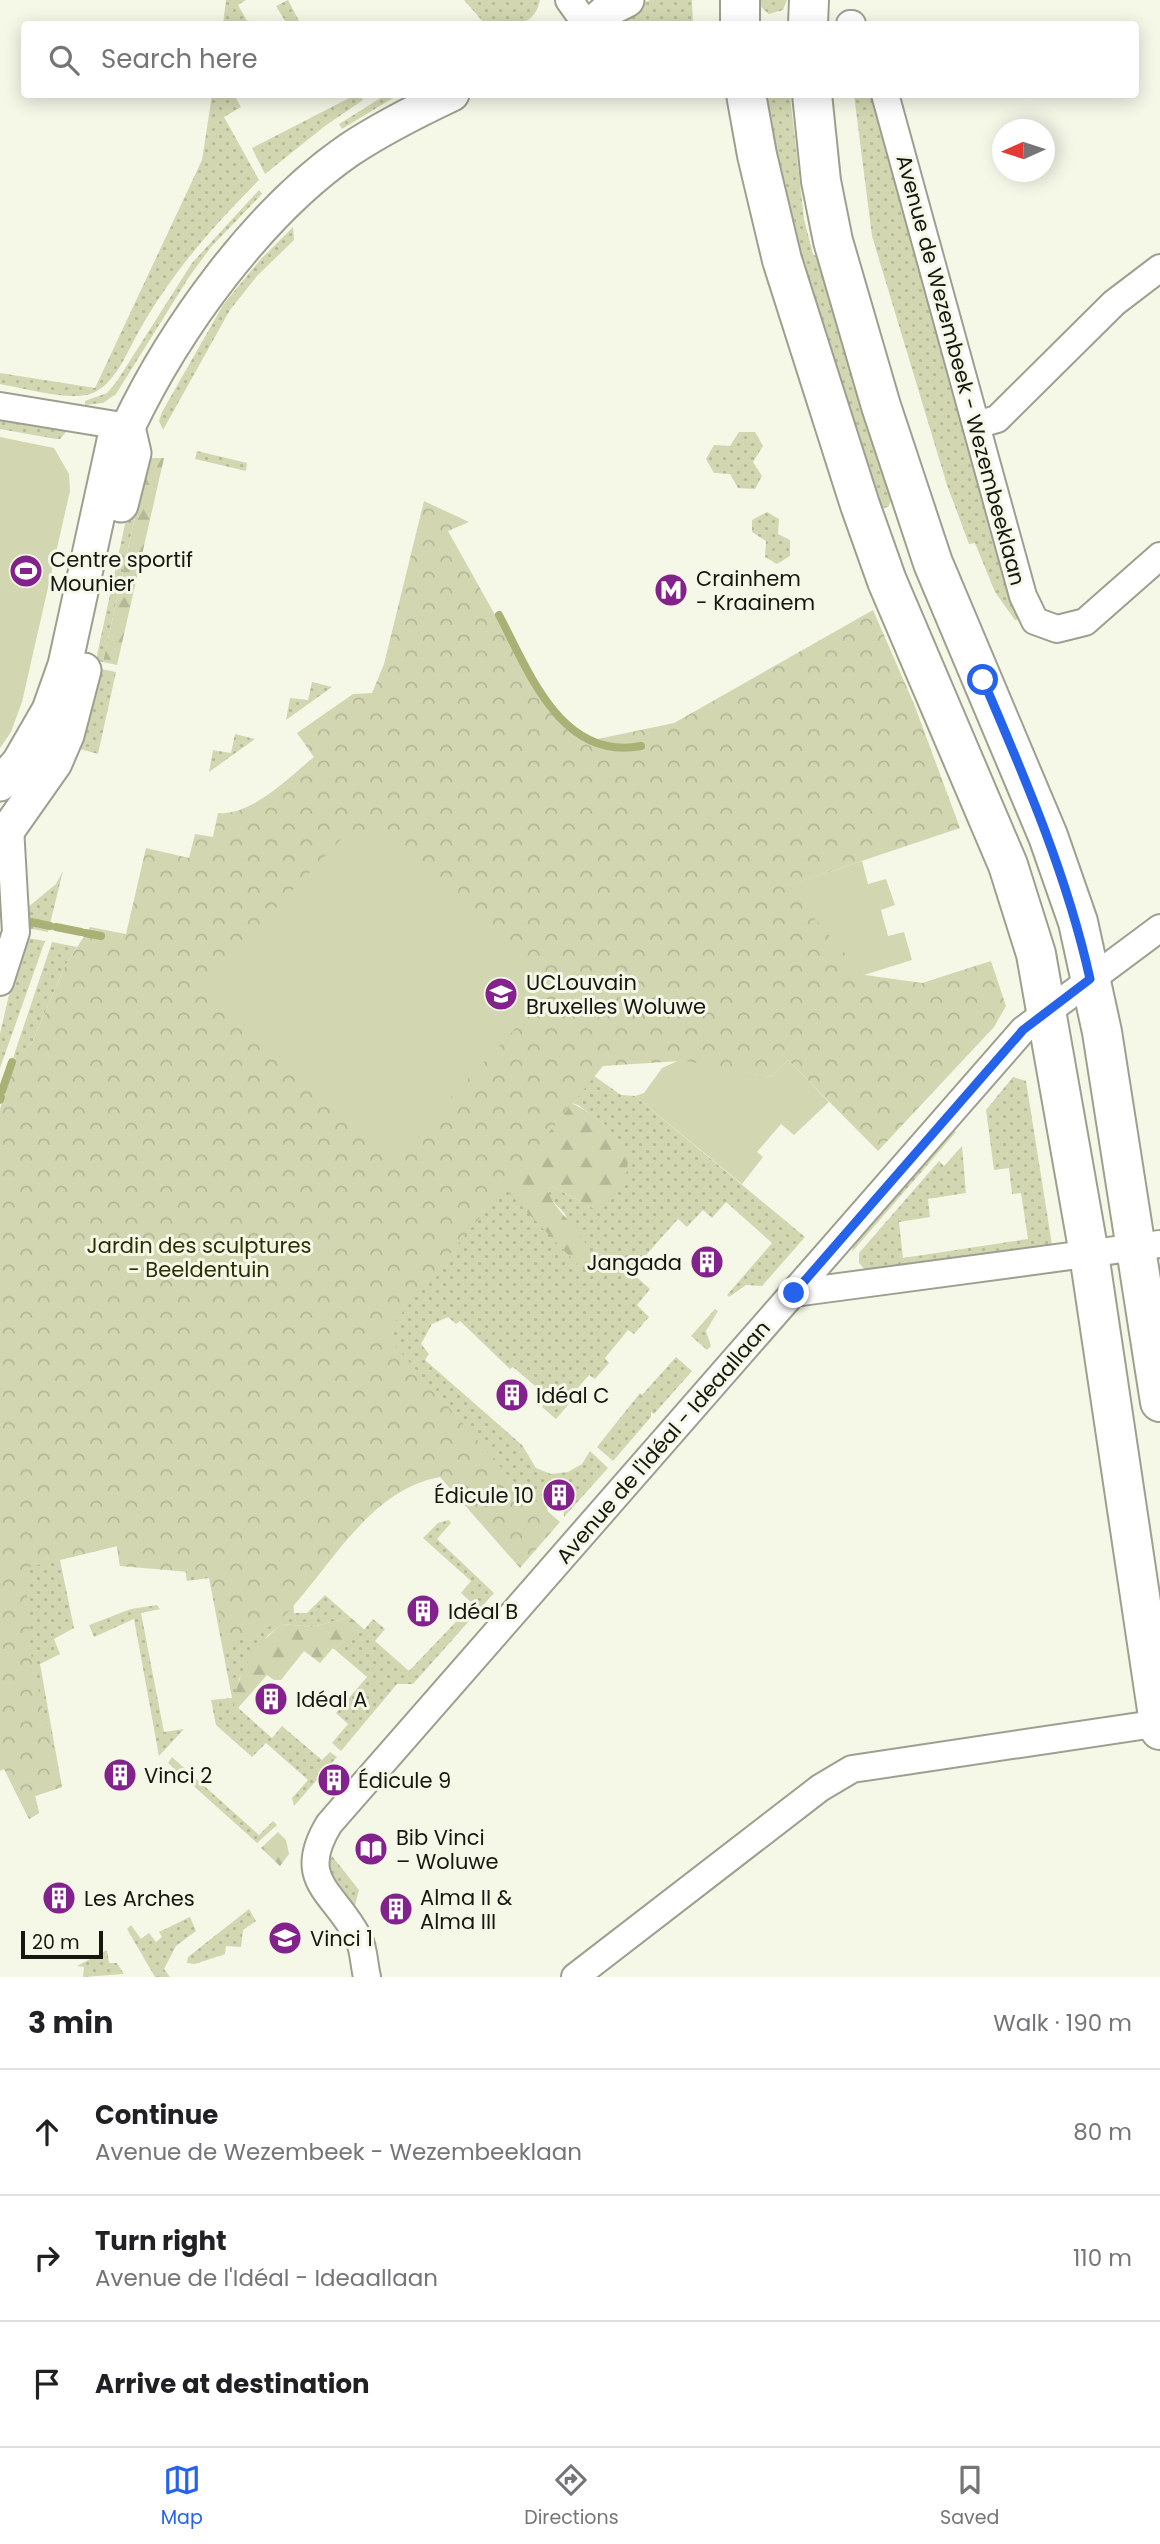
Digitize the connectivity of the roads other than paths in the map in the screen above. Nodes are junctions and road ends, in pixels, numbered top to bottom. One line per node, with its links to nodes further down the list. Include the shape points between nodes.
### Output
1 (569, 0): 5 (street)
2 (627, 0): 6 (street)
3 (740, 0): 7 (main road)
4 (809, 0): 8 (main road)
5 (584, 21)
6 (595, 21)
7 (740, 21)
8 (808, 21)
9 (444, 98): 16 (street, via 348,151 244,249 197,308 154,374)
10 (747, 98): 23 (main road, via 782,260 876,550 1008,865 1036,954)
11 (812, 98): 21 (main road, via 833,241 881,406 935,569 1048,836 1077,922)
12 (886, 98): 15 (street, Avenue de Wezembeek - Wezembeeklaan)
13 (1160, 268): 15 (street, via 1114,303 997,419)
14 (0, 406): 16 (street)
15 (976, 425): 17 (street, Avenue de Wezembeek - Wezembeeklaan, via 1023,596 1035,621 1057,629 1085,622)
16 (128, 427): 18 (street, via 115,436 111,448 65,665 49,710); 19 (street, via 134,453 67,735 55,763)
17 (1160, 556)
18 (0, 785)
19 (5, 829): 22 (street, via 16,932)
20 (1160, 928): 21 (street, Avenue de l'Idéal - Ideaallaan)
21 (1090, 979): 23 (street, Avenue de l'Idéal - Ideaallaan); 24 (main road)
22 (0, 982)
23 (1047, 1012): 25 (main road); 26 (street, Avenue de l'Idéal - Ideaallaan, via 1023,1030)
24 (1147, 1246): 25 (street); 27 (main road)
25 (1088, 1254): 26 (street); 28 (main road)
26 (794, 1293): 29 (street, Avenue de l'Idéal - Ideaallaan, via 329,1824 313,1862 317,1877 360,1941)
27 (1160, 1402)
28 (1160, 1725): 30 (street, via 852,1769 820,1788)
29 (367, 1977)
30 (575, 1977)

